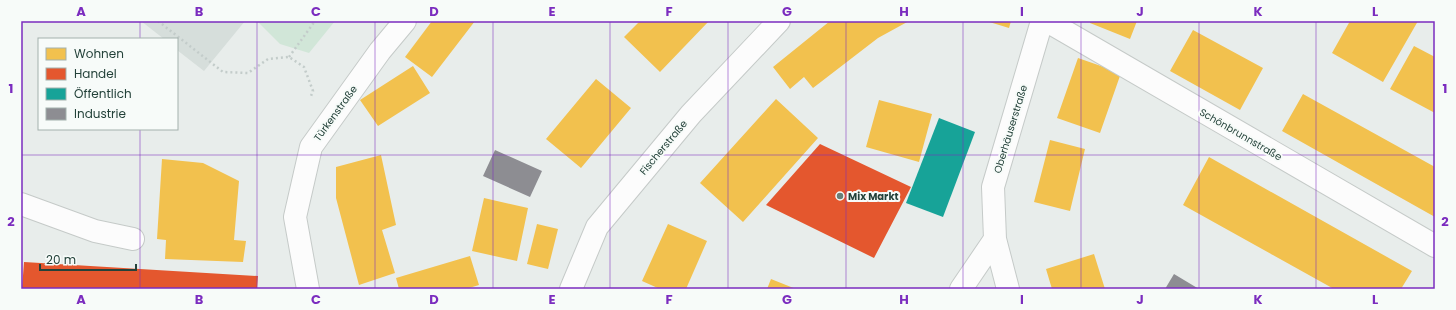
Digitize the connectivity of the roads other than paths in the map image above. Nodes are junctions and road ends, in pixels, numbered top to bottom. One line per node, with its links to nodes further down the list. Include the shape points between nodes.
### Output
1 (405, 21): 9 (street, Türkenstraße, via 380,51 311,147 295,217)
2 (1042, 21): 7 (street, Oberhäuserstraße, via 993,187)
3 (1047, 21): 8 (street, Schönbrunnstraße)
4 (773, 23): 10 (street, Fischerstraße, via 691,114 596,227)
5 (21, 204): 6 (street, via 95,231)
6 (133, 239)
7 (995, 239): 11 (street); 12 (street, Oberhäuserstraße)
8 (1435, 246)
9 (308, 289)
10 (571, 289)
11 (961, 289)
12 (1008, 289)

